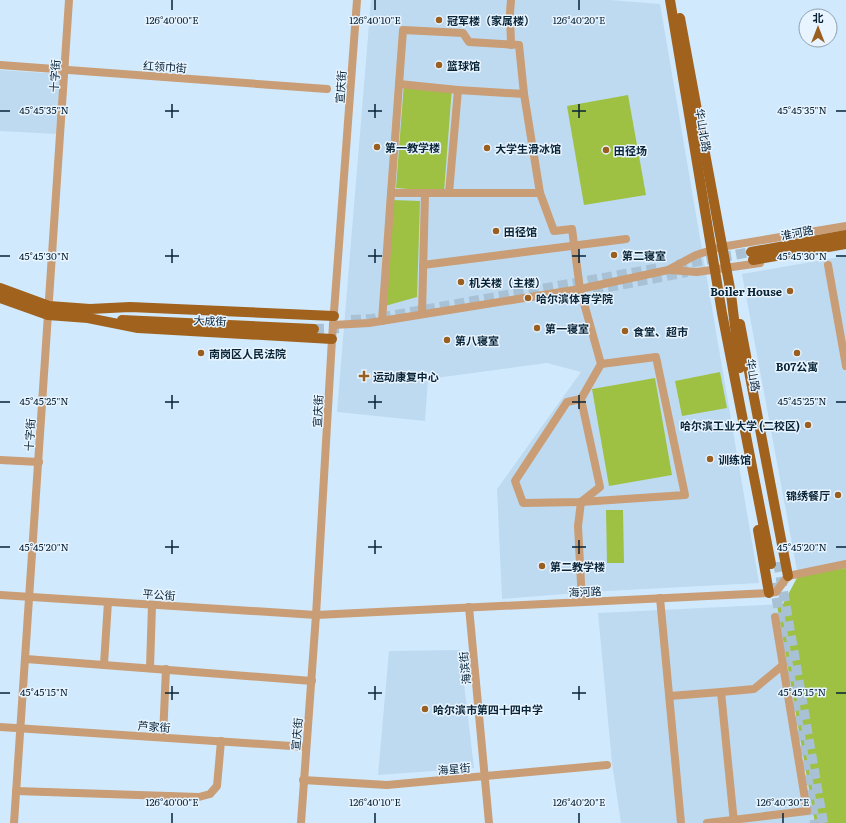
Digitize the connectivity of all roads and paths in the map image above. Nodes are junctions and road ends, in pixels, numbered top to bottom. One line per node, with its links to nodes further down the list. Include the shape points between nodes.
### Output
1 (69, 0): 8 (street, 十字街)
2 (357, 0): 36 (street, 宣庆街)
3 (511, 0): 6 (street)
4 (670, 0): 22 (main road, 华山北路)
5 (677, 0): 22 (main road, 华山北路)
6 (511, 44): 9 (street, via 469,42 463,33 403,30); 12 (street, via 519,45)
7 (0, 65): 8 (street, 红领巾街)
8 (65, 70): 10 (street, 红领巾街); 32 (street, 十字街)
9 (399, 84): 11 (street); 16 (street)
10 (327, 89)
11 (458, 90): 12 (street); 14 (street)
12 (524, 94): 15 (street)
13 (425, 192): 14 (street); 16 (street); 24 (street)
14 (449, 192): 15 (street)
15 (540, 192): 21 (street, via 554,231 572,229)
16 (391, 193): 37 (street)
17 (846, 226): 22 (street)
18 (846, 235): 20 (main road, 淮河路, via 752,256)
19 (626, 239): 21 (street)
20 (846, 244)
21 (575, 246): 24 (street); 29 (street)
22 (717, 248): 26 (main road, 华山北路); 27 (street, via 696,255)
23 (846, 248): 26 (street)
24 (423, 265): 35 (street)
25 (828, 265): 40 (street)
26 (720, 266): 27 (street, via 697,272); 30 (main road, 华山路); 34 (main road)
27 (668, 270): 29 (street)
28 (0, 288): 32 (main road, 大成街)
29 (580, 289): 35 (street); 41 (street)
30 (730, 294): 34 (main road, 华山路, via 774,563); 48 (main road, via 746,345)
31 (0, 298): 32 (main road, 大成街)
32 (48, 310): 33 (main road, 大成街); 45 (street, 十字街)
33 (89, 313): 36 (main road, 大成街, via 130,307); 38 (main road, 大成街); 39 (main road, 大成街, via 138,328)
34 (722, 313): 49 (main road, via 724,342)
35 (422, 314): 37 (street)
36 (333, 320): 37 (street); 39 (street, 宣庆街)
37 (382, 321)
38 (314, 326)
39 (332, 339): 57 (street, 宣庆街)
40 (844, 346): 42 (street)
41 (601, 364): 43 (street); 46 (street, via 656,356 685,495)
42 (846, 366)
43 (581, 399): 46 (street, via 600,487); 46 (street, via 567,402 515,481 523,503)
44 (0, 460): 45 (street)
45 (39, 462): 51 (street, 十字街)
46 (581, 502): 54 (street, via 578,526)
47 (846, 564): 48 (street)
48 (788, 576): 49 (street)
49 (772, 592): 52 (street, 海河路)
50 (0, 595): 51 (street, 平公街)
51 (30, 597): 53 (street, 平公街); 59 (street, 十字街)
52 (660, 598): 54 (street, 海河路); 66 (street)
53 (108, 602): 55 (street, 平公街); 60 (street)
54 (582, 602): 56 (street, 海河路)
55 (152, 605): 57 (street, 平公街); 62 (street)
56 (469, 607): 57 (street, 海河路); 73 (street, 海滨街)
57 (316, 615): 64 (street, 宣庆街)
58 (775, 617): 61 (street)
59 (26, 658): 60 (street); 68 (street, 十字街)
60 (104, 664): 62 (street)
61 (783, 665): 65 (street, via 754,689); 76 (street, via 807,811)
62 (150, 668): 63 (street)
63 (166, 669): 64 (street); 69 (street)
64 (312, 681): 71 (street, 宣庆街)
65 (720, 692): 66 (street); 76 (street)
66 (670, 696): 80 (street)
67 (0, 727): 68 (street, 芦家街)
68 (21, 728): 69 (street, 芦家街); 75 (street, 十字街)
69 (163, 738): 70 (street, 芦家街)
70 (222, 741): 71 (street, 芦家街); 75 (street, via 217,786 210,794 199,797)
71 (306, 747): 74 (street, 宣庆街)
72 (607, 765): 73 (street, 海星街)
73 (485, 777): 74 (street, 海星街, via 387,785); 79 (street, 海滨街)
74 (303, 780): 78 (street, 宣庆街)
75 (16, 791): 77 (street, 十字街)
76 (734, 821): 81 (street)
77 (14, 823)
78 (301, 823)
79 (489, 823)
80 (681, 823)
81 (707, 823)

